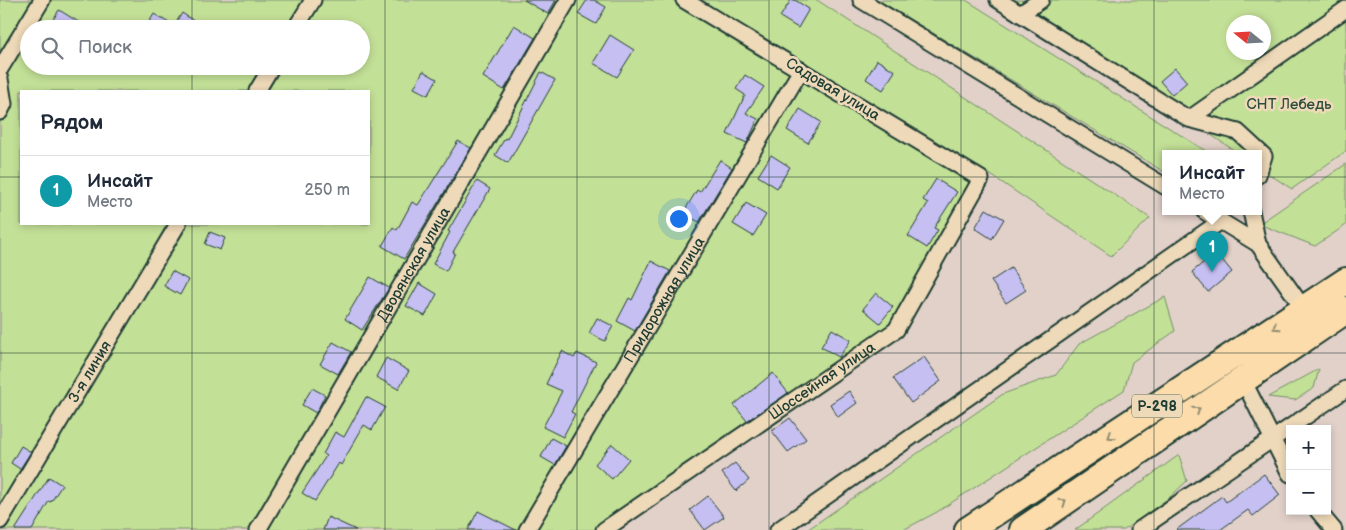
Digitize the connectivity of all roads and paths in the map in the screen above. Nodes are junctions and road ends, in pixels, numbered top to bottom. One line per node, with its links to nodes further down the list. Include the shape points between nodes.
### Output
1 (42, 0): 10 (street)
2 (313, 0): 11 (street)
3 (568, 0): 37 (street, Дворянская улица)
4 (684, 0): 14 (street, Садовая улица)
5 (861, 0): 22 (street)
6 (998, 0): 9 (street)
7 (1040, 0): 9 (street)
8 (1346, 9): 19 (street)
9 (1020, 14): 19 (street)
10 (30, 20)
11 (301, 20)
12 (20, 36): 13 (street)
13 (0, 69)
14 (801, 70): 21 (street, Садовая улица); 38 (street, Придорожная улица)
15 (267, 75): 17 (street)
16 (0, 79): 18 (street, via 4,104)
17 (258, 90)
18 (0, 112)
19 (1188, 119): 20 (street, via 1238,132)
20 (1258, 150)
21 (981, 179): 39 (street, Шоссейная улица, via 896,330)
22 (1162, 185)
23 (1210, 215): 25 (street)
24 (1252, 215): 27 (street)
25 (1220, 221): 27 (street); 40 (street)
26 (177, 225): 36 (street, 3-я линия)
27 (1258, 244): 29 (street)
28 (1346, 281): 29 (highway, Р-298)
29 (1304, 309): 41 (highway, Р-298, one-way to 41)
30 (1346, 310): 31 (highway, Р-298)
31 (1243, 380): 33 (street); 42 (highway, Р-298, one-way to 31)
32 (1346, 389): 33 (street)
33 (1272, 440): 34 (street); 43 (street)
34 (1288, 470)
35 (1321, 515): 44 (street)
36 (0, 521)
37 (258, 530)
38 (527, 530)
39 (604, 530)
40 (778, 530)
41 (968, 530)
42 (1023, 530)
43 (1139, 530)
44 (1334, 530)

